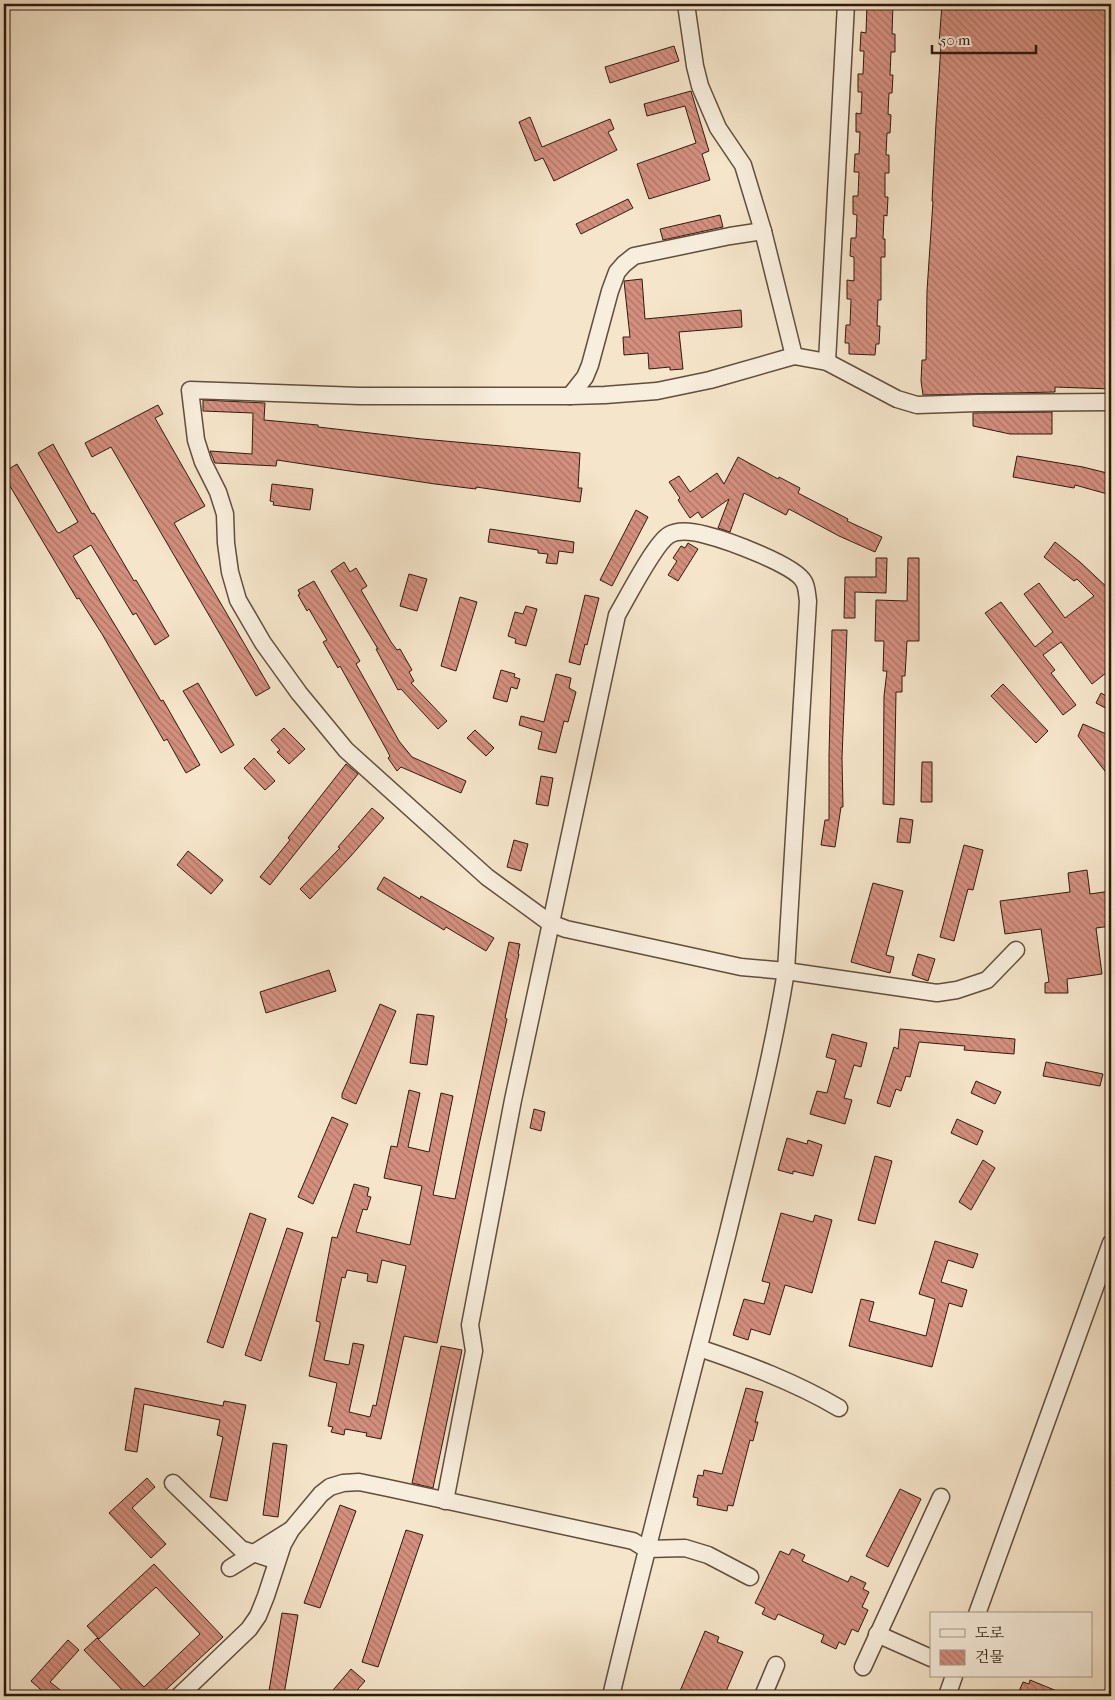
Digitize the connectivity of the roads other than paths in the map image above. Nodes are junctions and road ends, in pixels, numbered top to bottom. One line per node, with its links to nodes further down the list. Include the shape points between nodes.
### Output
1 (686, 4): 3 (street, via 700,86 718,128 743,164)
2 (846, 4): 5 (street)
3 (763, 231): 4 (street); 6 (street, via 634,256 624,264 617,272 610,291 590,366)
4 (794, 356): 5 (street); 6 (street, via 657,391)
5 (827, 362): 7 (street, via 897,399 917,405)
6 (570, 396): 8 (street, via 360,396 190,390 196,440 225,514 230,572 238,600 263,643 346,750 487,877)
7 (1111, 402)
8 (550, 923): 10 (street, via 741,967); 10 (street, via 617,615 658,545 668,535 678,532 706,535 773,559 790,569 804,582 808,601); 16 (street, via 470,1325 474,1351)
9 (1016, 950): 10 (street, via 988,980 958,990 937,992)
10 (786, 971): 12 (street, via 746,1160)
11 (1111, 1243): 23 (street)
12 (699, 1348): 13 (street, via 751,1366 814,1393); 18 (street)
13 (839, 1408)
14 (173, 1483): 19 (street, via 241,1549)
15 (941, 1497): 24 (street)
16 (445, 1501): 17 (street, via 359,1482 343,1483 321,1494); 18 (street, via 633,1541)
17 (291, 1530): 19 (street); 20 (street)
18 (646, 1549): 22 (street, via 686,1548 708,1555); 30 (street)
19 (255, 1554): 20 (street); 21 (street)
20 (277, 1561): 29 (street, via 264,1603 249,1629)
21 (230, 1568)
22 (750, 1577)
23 (978, 1612)
24 (878, 1634): 25 (street); 27 (street)
25 (930, 1658)
26 (776, 1665): 31 (street)
27 (863, 1667)
28 (953, 1678): 32 (street)
29 (178, 1696)
30 (611, 1696)
31 (763, 1696)
32 (947, 1696)

